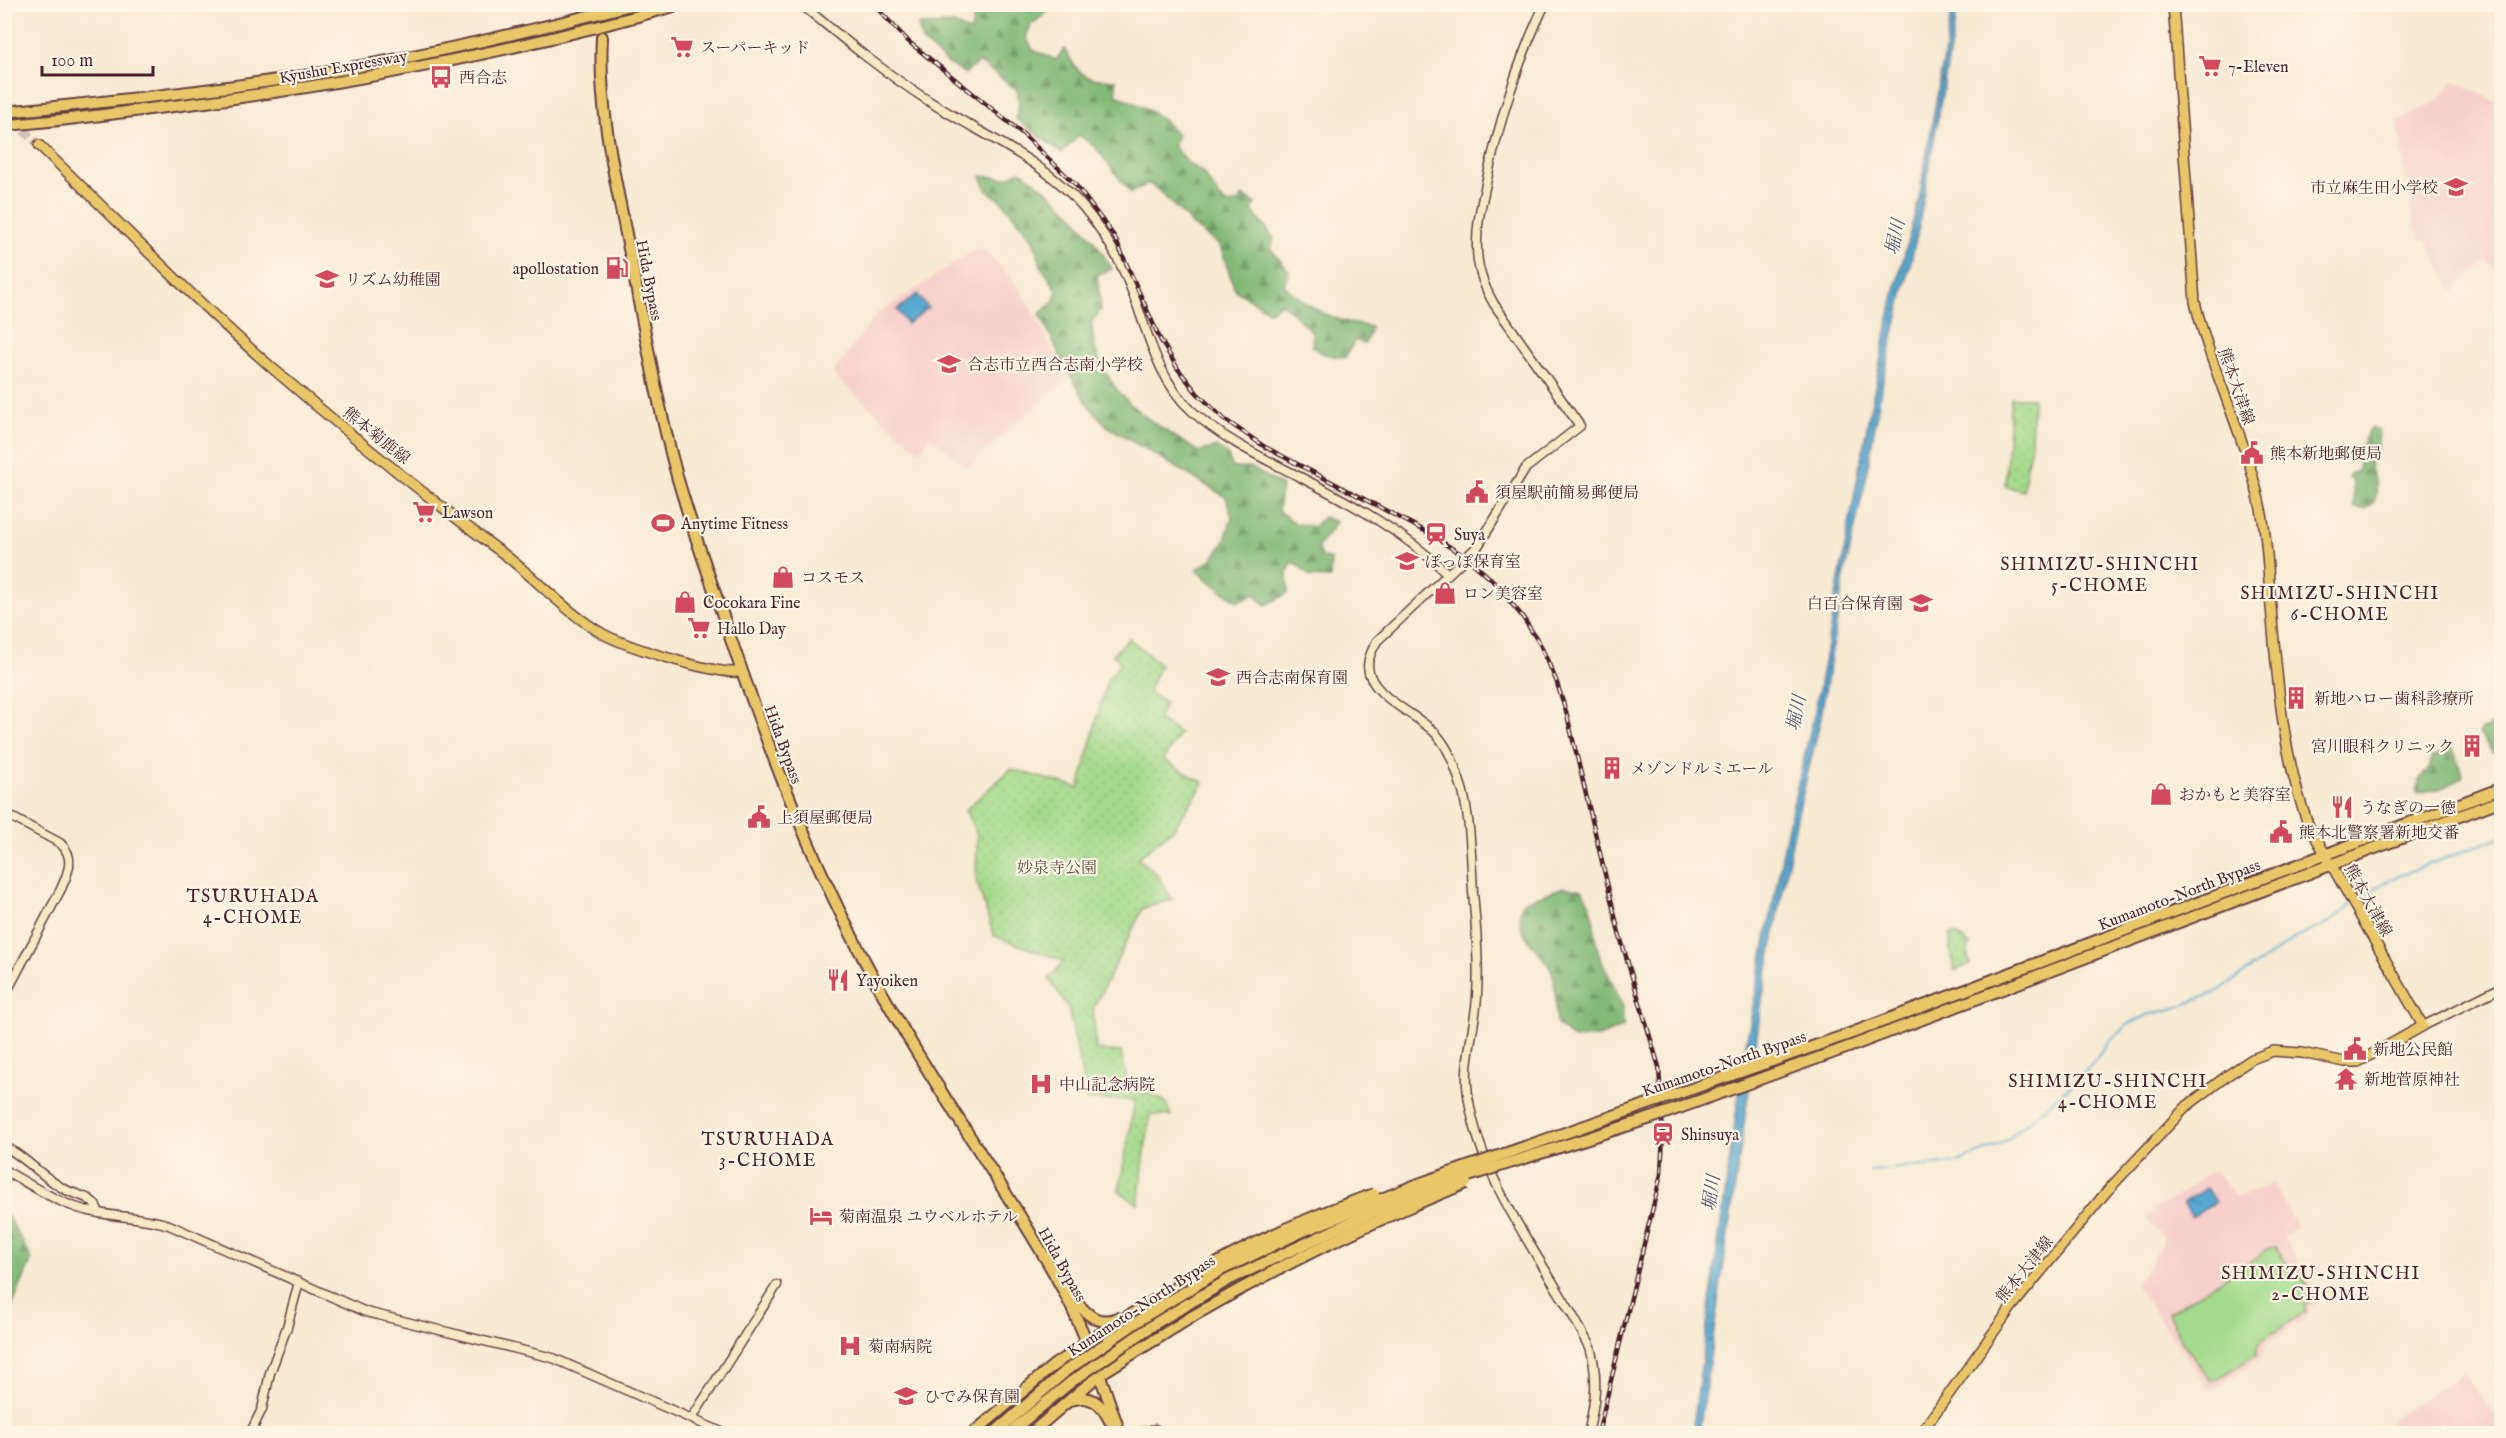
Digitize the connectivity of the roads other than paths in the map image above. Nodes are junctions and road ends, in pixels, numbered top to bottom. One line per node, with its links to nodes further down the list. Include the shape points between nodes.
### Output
1 (635, 4): 7 (highway, Kyushu Expressway, via 449,49 297,77)
2 (681, 4): 8 (highway, Kyushu Expressway, via 595,29 346,82 246,98)
3 (801, 4): 10 (street, via 920,95 1043,170 1069,191 1108,240 1168,381 1194,413 1261,457 1381,520)
4 (1545, 4): 10 (street, via 1504,110 1476,249 1484,286 1494,304 1580,426 1526,468 1478,546)
5 (2173, 4): 15 (main road, 熊本大津線, via 2195,302 2261,511 2282,717 2294,785 2308,824)
6 (602, 37): 11 (highway, Hida Bypass, via 609,151 659,404 678,478)
7 (4, 112)
8 (4, 125)
9 (39, 145): 11 (main road, 熊本菊鹿線, via 270,366 582,620 605,635 670,657 717,672)
10 (1448, 574): 43 (street, via 1377,641 1368,666 1377,688 1438,736 1449,752 1463,793 1469,823 1478,969 1475,1018 1467,1058 1468,1096 1495,1183 1590,1347 1597,1378)
11 (742, 672): 26 (highway, Hida Bypass, via 788,797 868,967 944,1099)
12 (2502, 788): 15 (highway, Kumamoto-North Bypass)
13 (2502, 800): 16 (highway, Kumamoto-North Bypass)
14 (4, 813): 18 (street, via 60,843 70,859 61,889)
15 (2326, 854): 16 (main road, 熊本大津線); 20 (highway, Kumamoto-North Bypass)
16 (2331, 865): 19 (main road, 熊本大津線); 20 (highway, Kumamoto-North Bypass)
17 (2502, 987): 19 (street)
18 (4, 997)
19 (2423, 1026): 44 (main road, 熊本大津線, via 2358,1062 2273,1051 2252,1059 2187,1106 2107,1191 2011,1308)
20 (1853, 1039): 21 (highway, Kumamoto-North Bypass, bridge); 23 (highway, Kumamoto-North Bypass, bridge, via 1664,1113)
21 (1536, 1145): 29 (highway, bridge, via 1330,1209 1275,1233); 37 (highway, Kumamoto-North Bypass, bridge, via 1368,1203 1249,1256 1150,1313 1066,1370)
22 (4, 1146): 25 (street, via 66,1190 91,1200)
23 (1553, 1149): 31 (highway, bridge, via 1359,1229 1234,1292); 38 (highway, Kumamoto-North Bypass, bridge, via 1440,1185 1373,1212 1228,1280 1156,1323 1071,1382)
24 (4, 1170): 25 (street, via 66,1203)
25 (99, 1213): 27 (street, via 169,1225)
26 (1055, 1275): 29 (highway, via 1097,1321 1115,1320); 30 (highway, Hida Bypass)
27 (299, 1282): 33 (street, via 366,1312 553,1358); 34 (street, via 262,1409)
28 (777, 1285): 33 (street)
29 (1163, 1294): 30 (highway)
30 (1087, 1343): 31 (highway, Hida Bypass); 36 (highway, via 1054,1365)
31 (1100, 1374): 32 (highway); 40 (highway, Hida Bypass)
32 (1066, 1402): 39 (highway); 40 (highway, via 1080,1397 1099,1403)
33 (692, 1418): 35 (street)
34 (250, 1434)
35 (726, 1434)
36 (972, 1434)
37 (993, 1434)
38 (1008, 1434)
39 (1030, 1434)
40 (1119, 1434)
41 (1136, 1434): 42 (street, via 1155,1430)
42 (1160, 1434)
43 (1588, 1434)
44 (1920, 1434)

